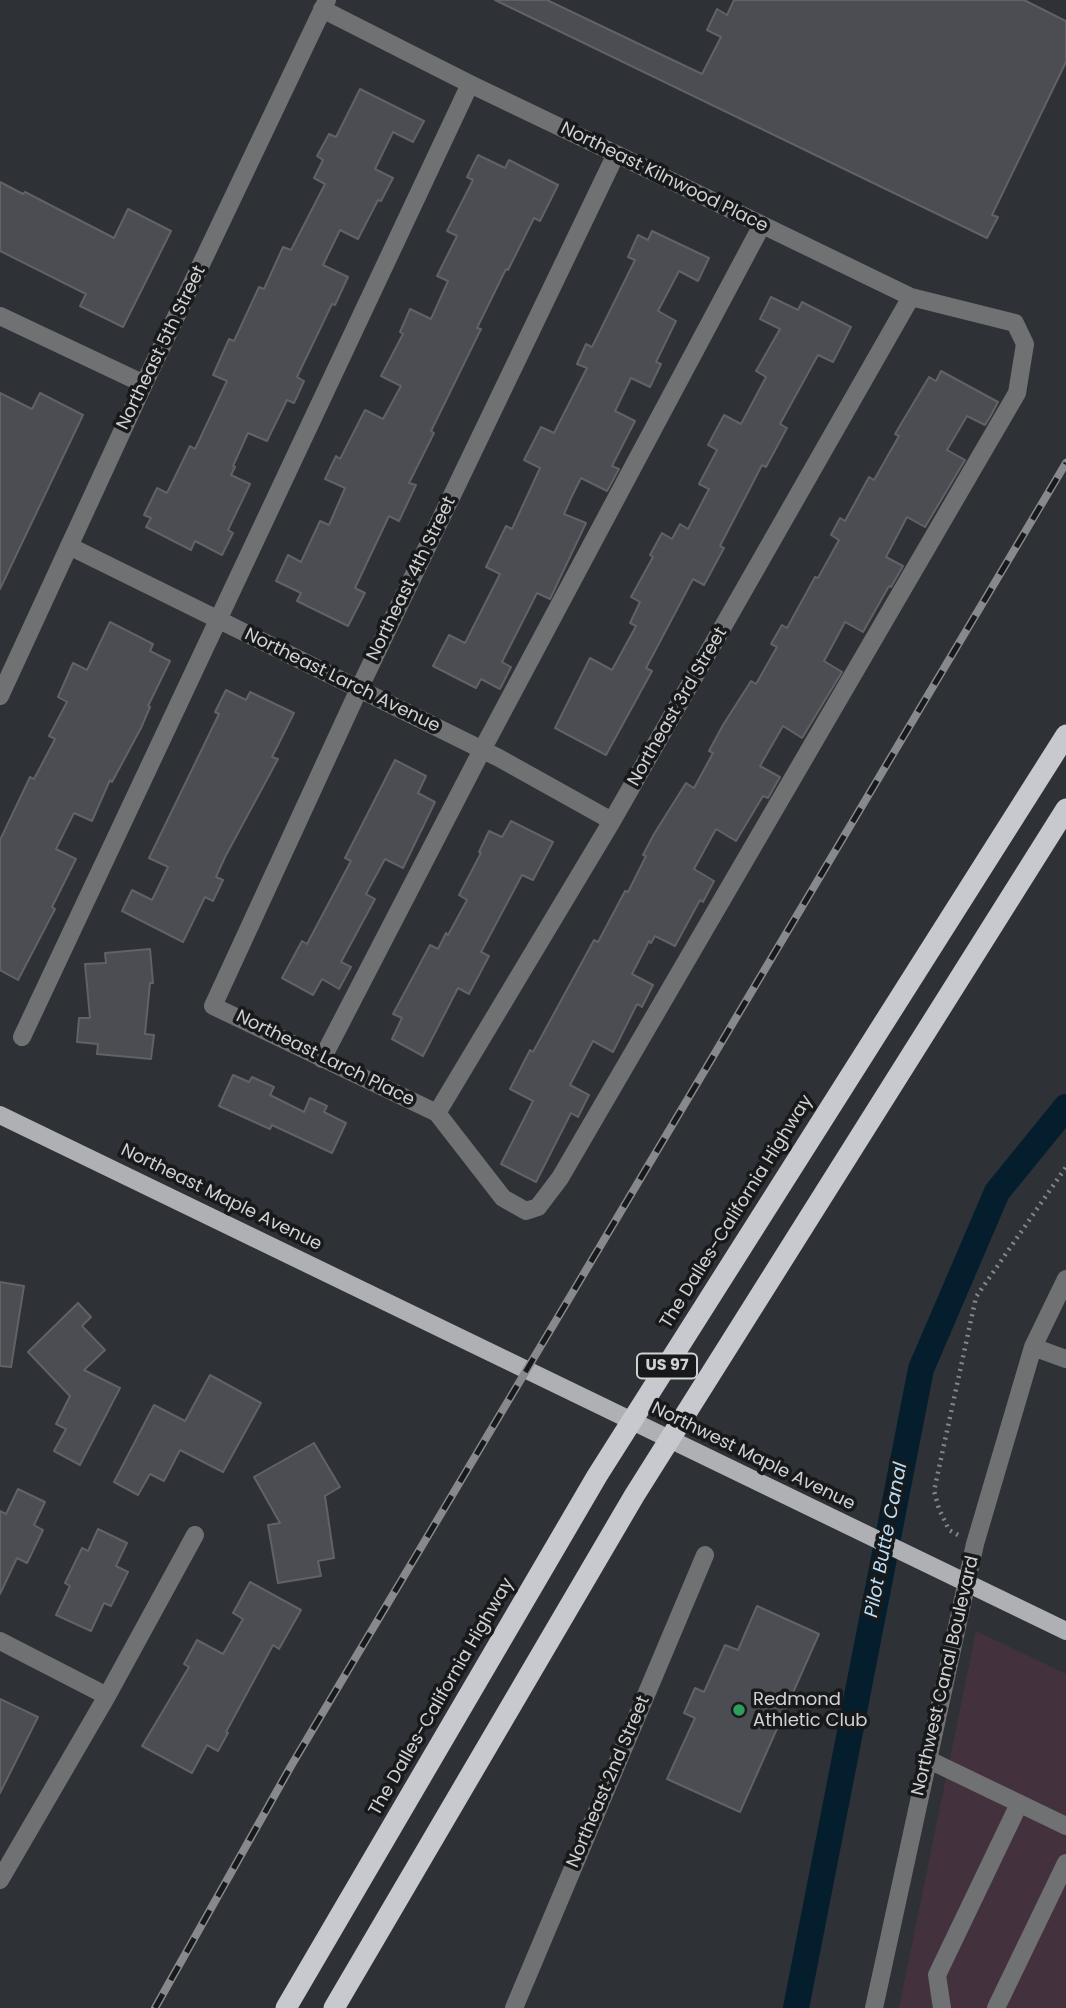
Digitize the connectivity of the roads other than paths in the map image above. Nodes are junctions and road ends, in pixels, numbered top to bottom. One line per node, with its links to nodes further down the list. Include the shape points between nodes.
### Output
1 (324, 5): 2 (street, Northeast Kilnwood Place); 7 (street, Northeast 5th Street)
2 (470, 83): 3 (street, Northeast Kilnwood Place); 9 (street)
3 (616, 154): 4 (street, Northeast Kilnwood Place); 11 (street, Northeast 4th Street)
4 (762, 225): 5 (street, Northeast Kilnwood Place); 13 (street)
5 (911, 297): 15 (street, Northeast 3rd Street); 20 (street, Northeast Kilnwood Place, via 1016,323 1025,344 1017,393 819,736 560,1178 538,1207 526,1211 503,1198)
6 (0, 316): 7 (street)
7 (144, 384): 8 (street, Northeast 5th Street)
8 (69, 546): 9 (street, Northeast Larch Avenue); 10 (street, Northeast 5th Street)
9 (218, 620): 11 (street, Northeast Larch Avenue); 18 (street)
10 (1, 690)
11 (359, 690): 13 (street, Northeast Larch Avenue); 17 (street, Northeast 4th Street)
12 (1066, 735): 36 (highway, The Dalles-California Highway / US 97, via 597,1476)
13 (482, 750): 15 (street, Northeast Larch Avenue); 19 (street)
14 (1066, 809): 16 (highway, US 97)
15 (612, 821): 20 (street, Northeast 3rd Street)
16 (1060, 825): 37 (highway, US 97, via 634,1496)
17 (213, 1006): 19 (street, Northeast Larch Place)
18 (22, 1037)
19 (322, 1059): 20 (street, Northeast Larch Place)
20 (437, 1113)
21 (0, 1115): 23 (main road, Northeast Maple Avenue)
22 (1066, 1279): 24 (street, Northwest Canal Boulevard)
23 (422, 1321): 28 (main road, Northwest Maple Avenue)
24 (1033, 1347): 25 (street); 31 (street, Northwest Canal Boulevard, via 975,1544)
25 (1066, 1359)
26 (195, 1535): 30 (street)
27 (705, 1555): 38 (street, Northeast 2nd Street)
28 (1066, 1631)
29 (0, 1641): 30 (street)
30 (107, 1696): 35 (street)
31 (927, 1759): 32 (street); 39 (street, Northwest Canal Boulevard)
32 (1020, 1804): 33 (street); 40 (street, via 937,1976)
33 (1066, 1826)
34 (1066, 1863): 41 (street)
35 (0, 1880)
36 (286, 2008)
37 (334, 2008)
38 (514, 2008)
39 (874, 2008)
40 (942, 2008)
41 (996, 2008)

